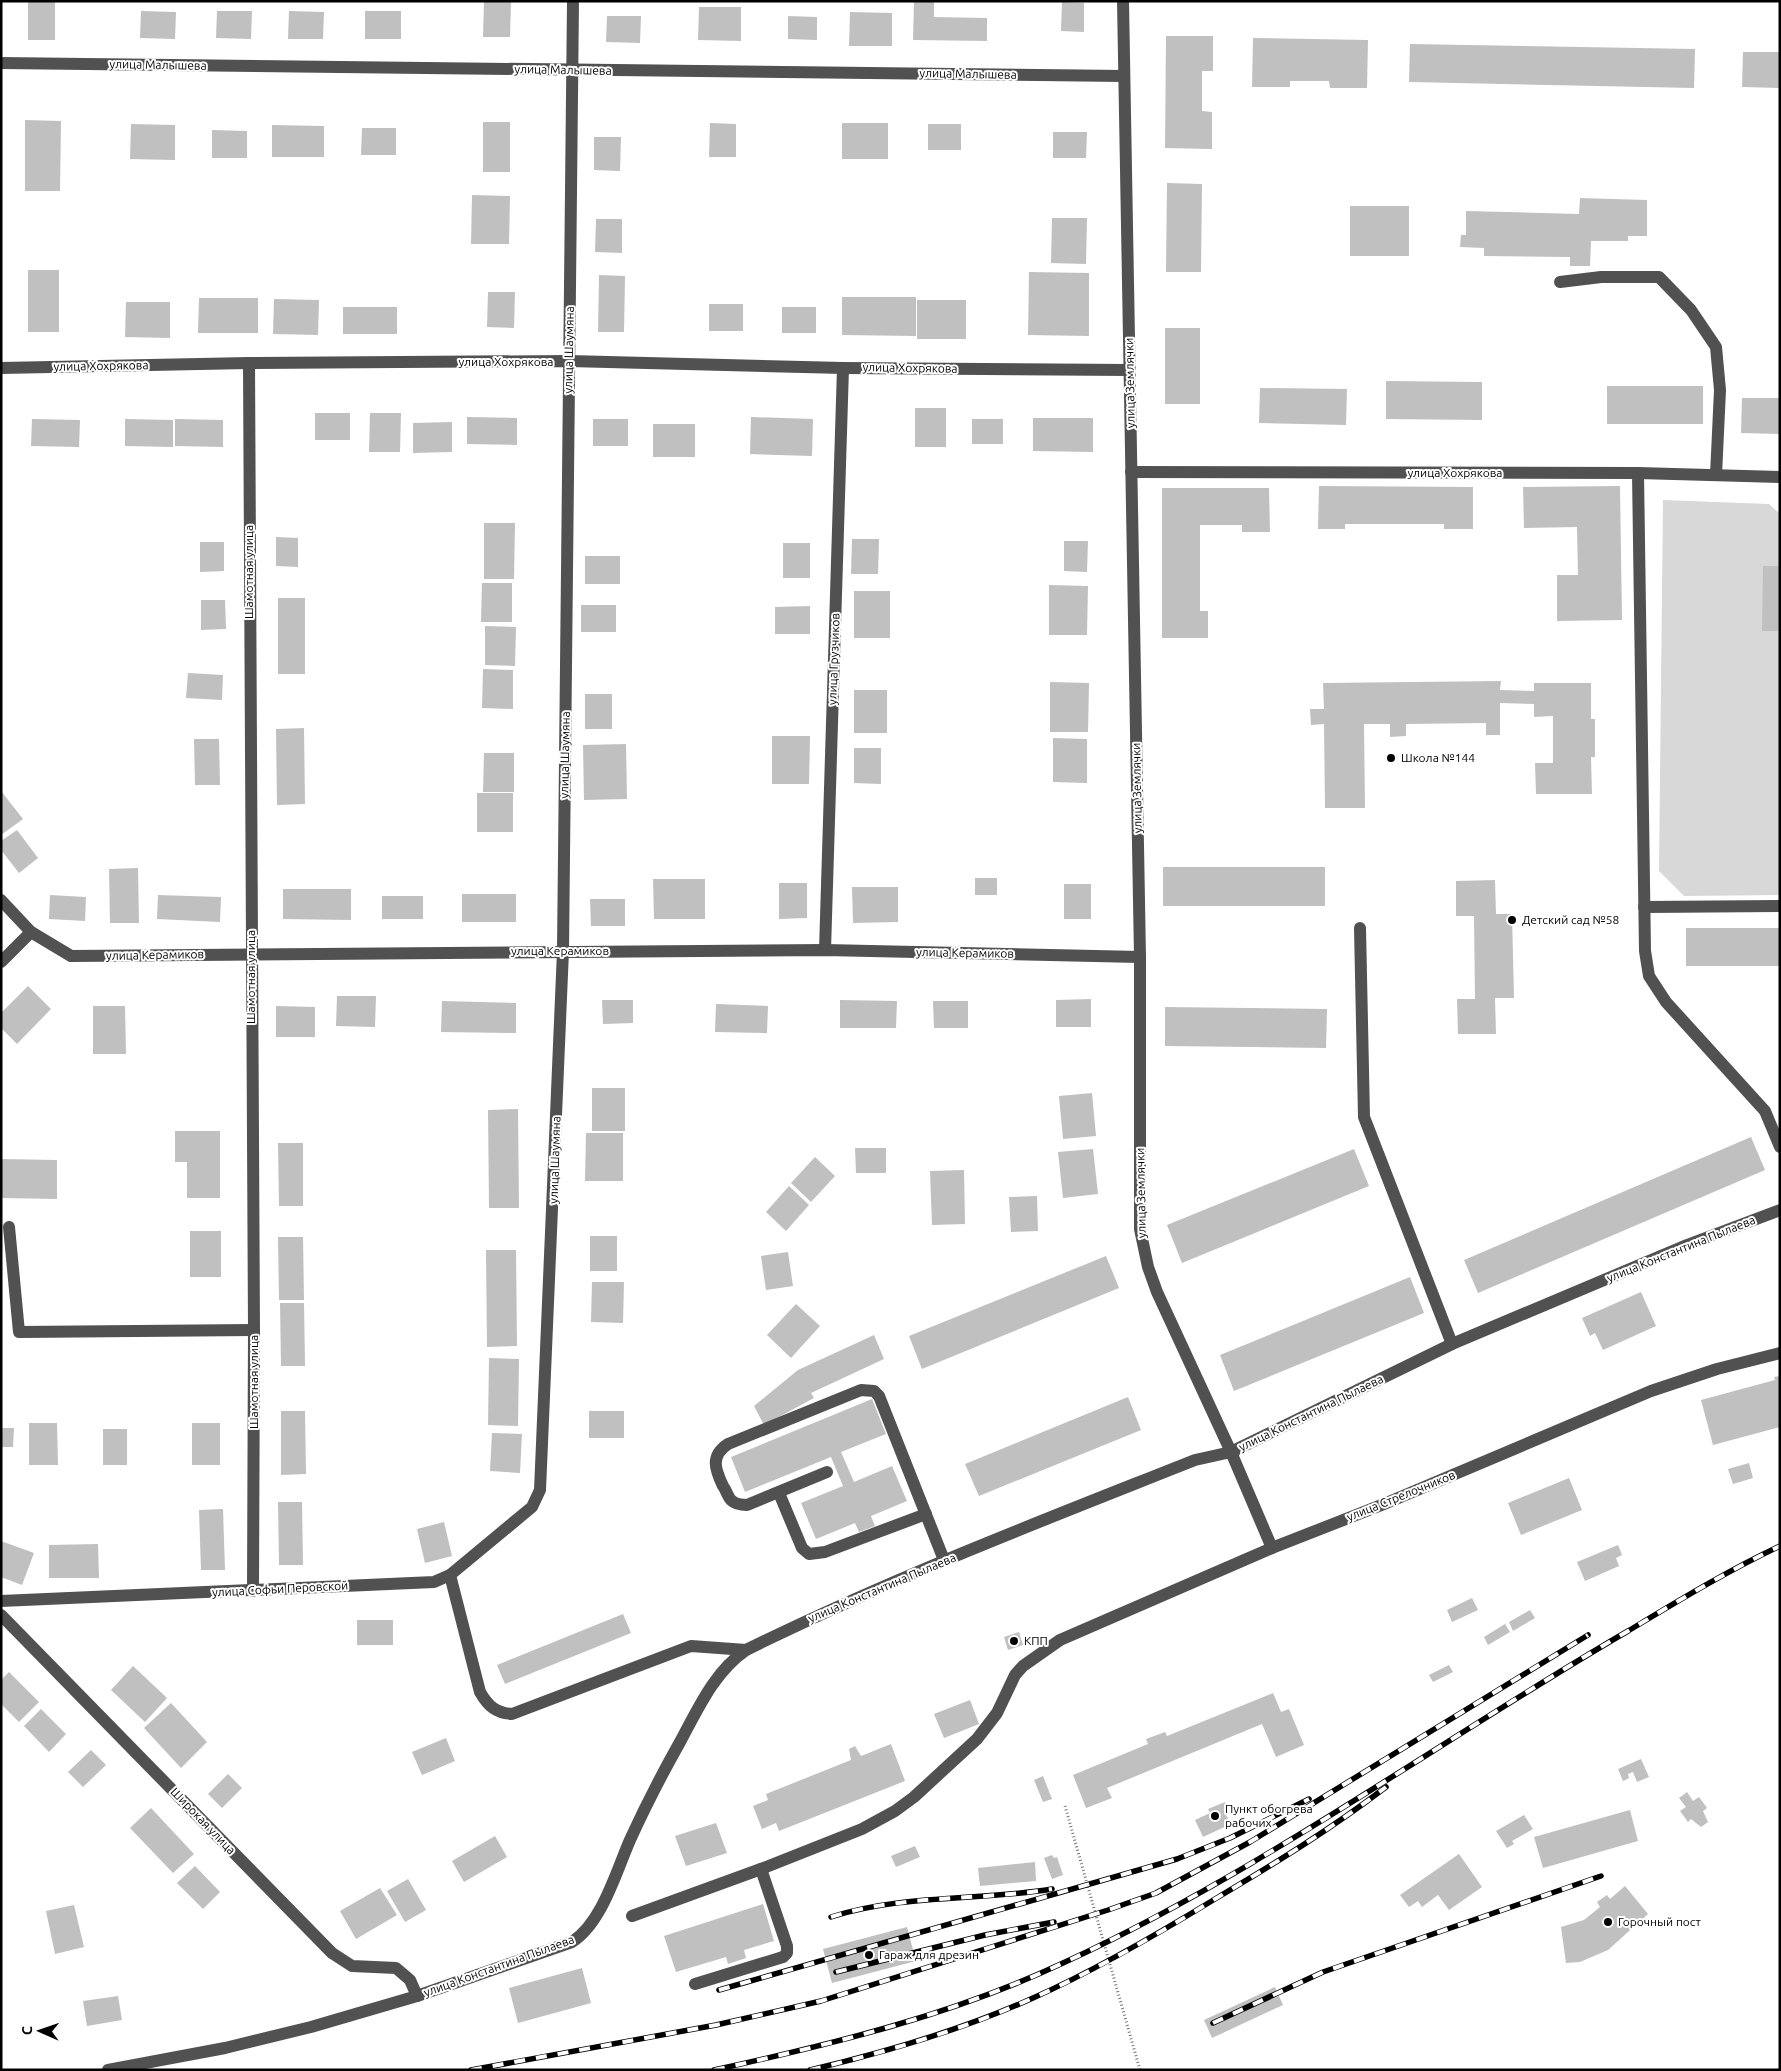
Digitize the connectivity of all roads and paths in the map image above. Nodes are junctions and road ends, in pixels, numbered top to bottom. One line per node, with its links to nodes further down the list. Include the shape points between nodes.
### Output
1 (573, 1): 4 (street, улица Шаумяна)
2 (1123, 1): 5 (street, улица Землячки)
3 (1, 63): 4 (street, улица Малышева)
4 (572, 70): 5 (street, улица Малышева); 7 (street, улица Шаумяна)
5 (1124, 76): 11 (street, улица Землячки)
6 (1560, 282): 14 (street, via 1601,277 1659,278 1691,310 1716,346 1720,390)
7 (569, 361): 8 (street, улица Хохрякова); 10 (street, улица Хохрякова); 22 (street, улица Шаумяна)
8 (249, 363): 9 (street, улица Хохрякова); 23 (street, Шамотная улица)
9 (1, 368)
10 (844, 368): 11 (street, улица Хохрякова); 21 (street, улица Грузчиков)
11 (1130, 370): 12 (street, улица Землячки)
12 (1131, 472): 13 (street, улица Хохрякова); 24 (street, улица Землячки)
13 (1638, 473): 14 (street, улица Хохрякова); 17 (street)
14 (1716, 475): 15 (street, улица Хохрякова)
15 (1780, 477)
16 (1, 900): 20 (street, улица Керамиков)
17 (1644, 906): 18 (street); 26 (street, via 1649,976 1666,1002 1765,1111)
18 (1780, 906)
19 (1360, 928): 30 (street, via 1364,1117)
20 (31, 932): 23 (street, улица Керамиков, via 71,956); 25 (street)
21 (825, 950): 22 (street, улица Керамиков); 24 (street, улица Керамиков)
22 (562, 952): 23 (street, улица Керамиков); 35 (street, улица Шаумяна, via 542,1479)
23 (250, 953): 29 (street, Шамотная улица)
24 (1140, 957): 32 (street, улица Землячки, via 1140,1229 1157,1292)
25 (1, 962)
26 (1780, 1147)
27 (1780, 1210): 30 (street, улица Константина Пылаева, via 1687,1244)
28 (9, 1228): 29 (street, via 19,1332)
29 (254, 1330): 40 (street, Шамотная улица)
30 (1452, 1344): 32 (street, улица Константина Пылаева)
31 (1780, 1353): 37 (street, улица Стрелочников, via 1651,1391)
32 (1231, 1452): 37 (street, улица Землячки); 38 (street, улица Константина Пылаева, via 1195,1460)
33 (827, 1472): 34 (street)
34 (779, 1493): 36 (street, via 802,1548 809,1554 825,1552); 36 (street, via 752,1505 733,1502 715,1470 720,1449 861,1390 868,1390 880,1396)
35 (532, 1507): 39 (street, улица Софьи Перовской)
36 (926, 1514): 38 (street)
37 (1272, 1548): 45 (street, улица Стрелочников, via 1060,1640 1015,1675 996,1713 977,1739 907,1802 877,1822)
38 (944, 1560): 43 (street, улица Константина Пылаева, via 846,1601)
39 (450, 1575): 40 (street, улица Софьи Перовской, via 427,1582); 43 (street, via 480,1692 486,1704 502,1714 512,1714 691,1646)
40 (252, 1591): 41 (street, улица Софьи Перовской)
41 (1, 1601)
42 (1, 1615): 48 (street, Широкая улица, via 332,1953 352,1966 396,1968 410,1980)
43 (746, 1650): 48 (street, улица Константина Пылаева, via 731,1660 701,1703 650,1798 586,1931 565,1945)
44 (1064, 1806): 50 (path)
45 (761, 1869): 46 (street, улица Стрелочников); 47 (street, via 788,1953)
46 (632, 1916)
47 (695, 1984)
48 (417, 1996): 49 (street, улица Константина Пылаева, via 269,2038)
49 (108, 2070)
50 (1140, 2070)

